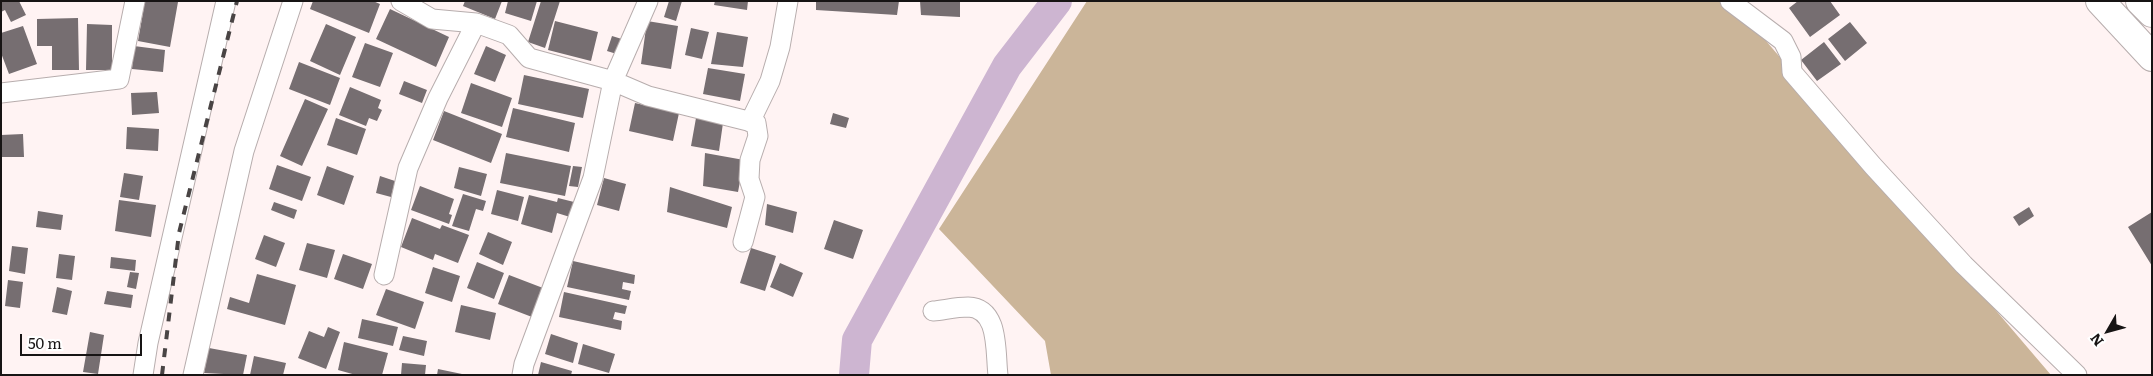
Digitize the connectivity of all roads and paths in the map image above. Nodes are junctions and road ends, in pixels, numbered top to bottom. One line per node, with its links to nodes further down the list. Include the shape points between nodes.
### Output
1 (135, 1): 14 (street, via 119,79)
2 (226, 1): 19 (street)
3 (293, 1): 20 (street, via 244,151)
4 (401, 1): 11 (street, via 432,19)
5 (648, 1): 13 (street)
6 (788, 1): 15 (street, via 770,81)
7 (1730, 1): 23 (street, via 1783,41 1791,57 1792,72 1873,166 1964,265)
8 (2100, 1): 12 (main road)
9 (2140, 1): 10 (main road)
10 (2152, 13)
11 (476, 23): 13 (street, via 510,36 529,58); 17 (street, via 438,98 408,168)
12 (2152, 57)
13 (613, 81): 15 (street, via 648,96); 21 (street, via 593,178)
14 (1, 93)
15 (750, 122): 16 (street, via 756,123 758,136 750,160 749,179 756,197)
16 (743, 242)
17 (384, 275)
18 (933, 312): 22 (street, via 969,307 985,314 994,326)
19 (143, 375)
20 (193, 375)
21 (522, 375)
22 (998, 375)
23 (2077, 375)

